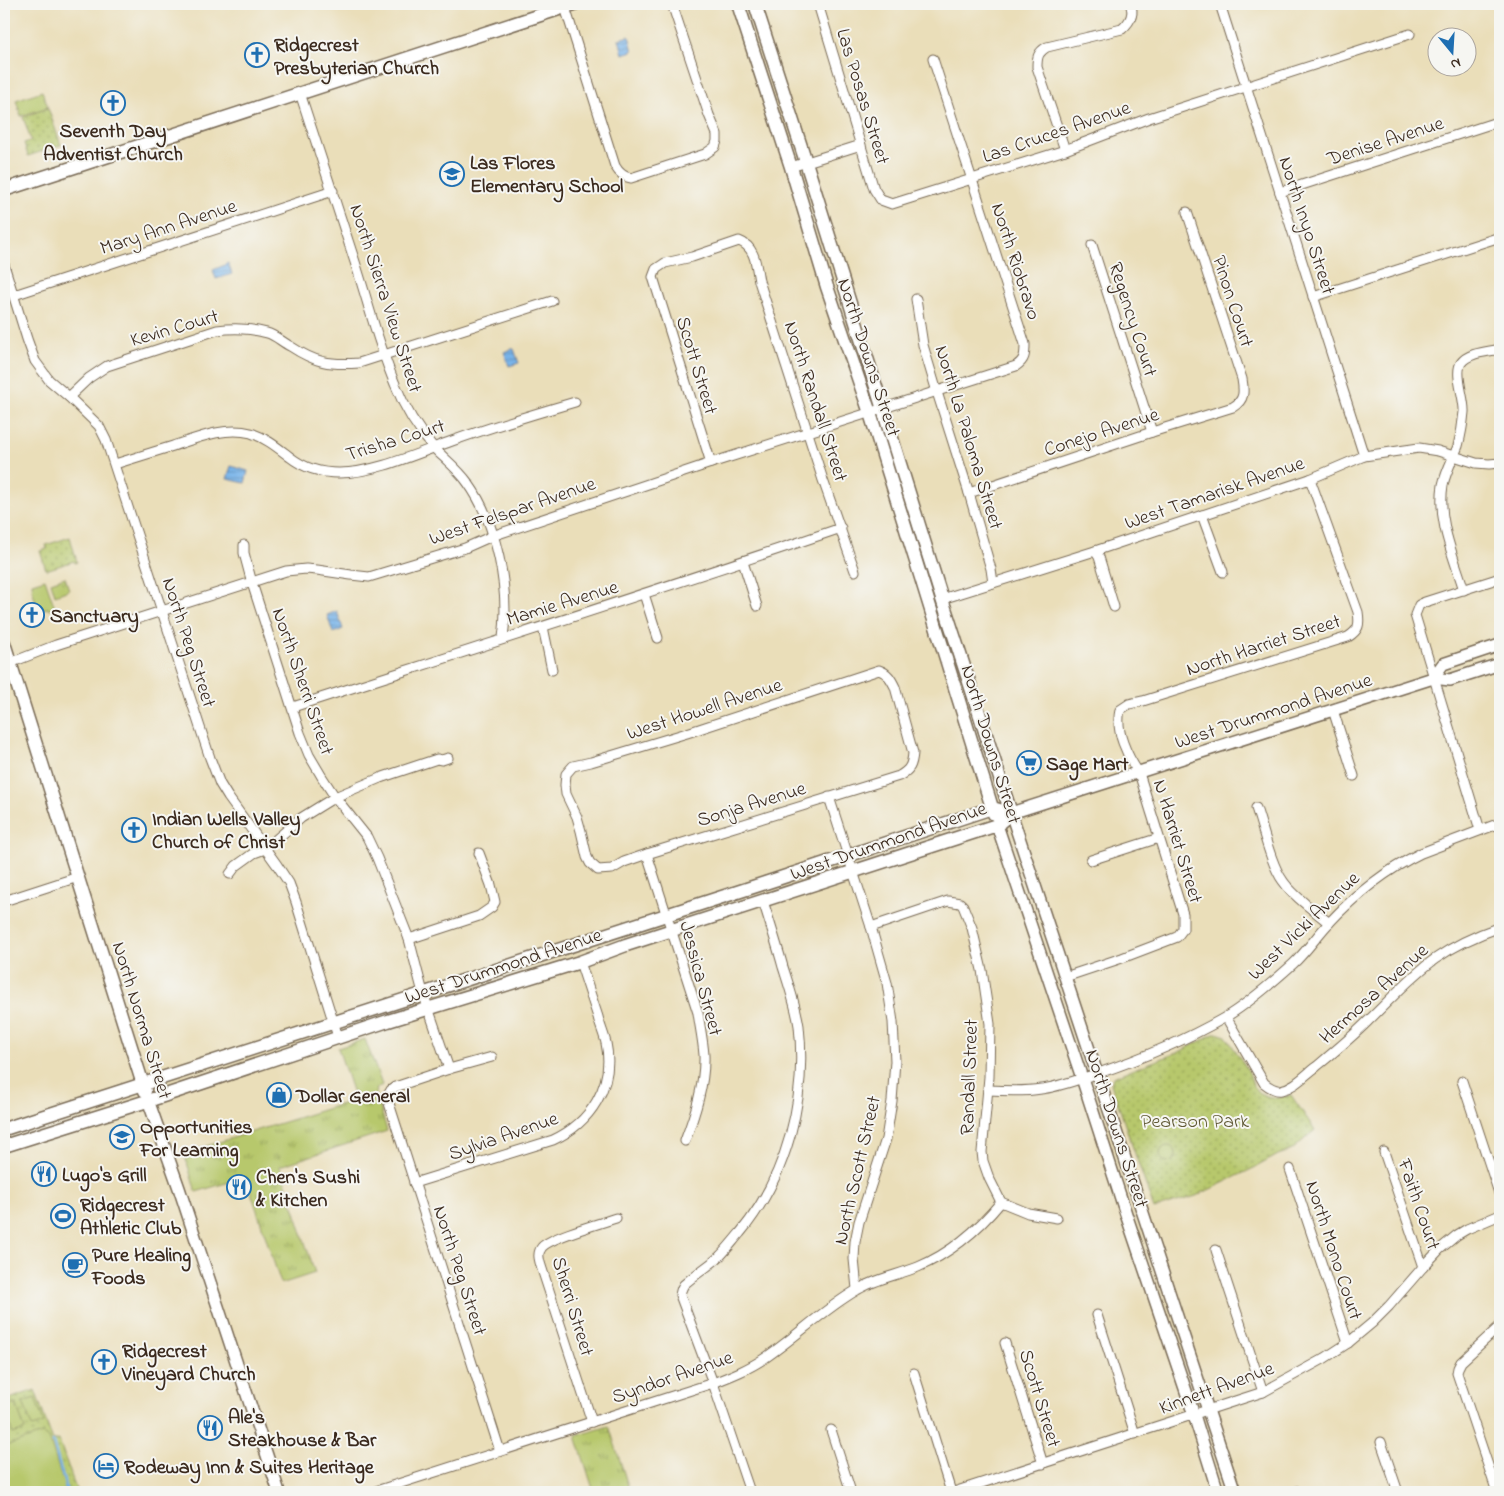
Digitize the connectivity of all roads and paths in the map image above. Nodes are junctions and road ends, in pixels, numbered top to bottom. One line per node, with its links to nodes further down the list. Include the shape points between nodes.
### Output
1 (672, 4): 7 (street, via 717,141 710,152 631,178 618,172 615,166)
2 (738, 4): 16 (main road, North Downs Street)
3 (755, 4): 15 (main road, North Downs Street)
4 (818, 4): 13 (street, Las Posas Street)
5 (1130, 4): 14 (street, via 1132,16 1122,29 1047,47 1037,57 1037,67)
6 (1220, 4): 10 (street, North Inyo Street)
7 (568, 5): 11 (main road)
8 (1410, 34): 10 (street, Las Cruces Avenue)
9 (933, 60): 17 (street, North Riobravo)
10 (1246, 87): 14 (street, Las Cruces Avenue, via 1126,126); 20 (street, North Inyo Street)
11 (300, 93): 18 (main road); 19 (street, North Sierra View Street)
12 (1500, 121): 20 (street, Denise Avenue)
13 (861, 144): 15 (street); 21 (street, Las Posas Street)
14 (1065, 150): 17 (street, Las Cruces Avenue)
15 (806, 162): 16 (street); 38 (main road, North Downs Street)
16 (791, 167): 38 (main road, North Downs Street, via 827,287)
17 (972, 179): 21 (street, Las Cruces Avenue, via 896,204); 33 (street, North Riobravo, via 1025,344)
18 (4, 190)
19 (333, 191): 27 (street, Mary Ann Avenue); 32 (street, North Sierra View Street)
20 (1280, 192): 28 (street, North Inyo Street)
21 (879, 197)
22 (1187, 212): 36 (street, Pinon Court, via 1242,379 1244,391)
23 (1500, 237): 28 (street)
24 (1092, 245): 40 (street, Regency Court)
25 (4, 265): 27 (street, North Peg Street)
26 (653, 277): 39 (street, North Randall Street, via 656,269 665,262 745,243 755,258 759,280); 44 (street, Scott Street)
27 (14, 294): 35 (street, North Peg Street, via 35,361 49,380)
28 (1313, 297): 42 (street, North Inyo Street)
29 (916, 299): 34 (street, North La Paloma Street)
30 (552, 300): 32 (street, Kevin Court)
31 (1500, 349): 43 (street, via 1468,357 1461,363 1458,371 1463,421)
32 (384, 354): 35 (street, Kevin Court, via 359,363 322,363 268,333 234,328 217,330 107,366 88,378); 41 (street, North Sierra View Street, via 402,401)
33 (1025, 354): 34 (street, West Felspar Avenue, via 1016,366)
34 (937, 392): 38 (street, West Felspar Avenue); 48 (street, North La Paloma Street)
35 (69, 397): 46 (street, North Peg Street, via 98,426)
36 (1241, 400): 40 (street, Conejo Avenue, via 1233,407)
37 (575, 402): 41 (street, Trisha Court)
38 (876, 411): 39 (street, West Felspar Avenue); 62 (main road, North Downs Street); 83 (main road, North Downs Street)
39 (808, 432): 44 (street, West Felspar Avenue); 50 (street, North Randall Street)
40 (1152, 432): 48 (street, Conejo Avenue)
41 (434, 447): 46 (street, Trisha Court, via 380,467 340,474 324,473 296,461 251,433 234,432 200,437); 51 (street, North Sierra View Street, via 468,483 482,507)
42 (1364, 456): 43 (street, West Tamarisk Avenue, via 1419,448); 47 (street, West Tamarisk Avenue)
43 (1453, 457): 45 (street, West Tamarisk Avenue, via 1476,463); 60 (street, via 1443,486 1444,527)
44 (710, 463): 51 (street, West Felspar Avenue)
45 (1500, 463)
46 (115, 464): 65 (street, North Peg Street)
47 (1310, 479): 49 (street, West Tamarisk Avenue); 79 (street, North Harriet Street, via 1358,612 1360,623 1357,631 1348,637 1129,704 1120,710 1118,721 1129,758)
48 (969, 494): 59 (street, North La Paloma Street)
49 (1202, 516): 53 (street, West Tamarisk Avenue); 56 (street)
50 (841, 528): 54 (street, Mamie Avenue); 55 (street, North Randall Street)
51 (492, 536): 58 (street, West Felspar Avenue, via 465,548 369,577 306,569 286,571); 67 (street, North Sierra View Street, via 502,566 505,594)
52 (244, 545): 58 (street, North Sherri Street)
53 (1095, 551): 59 (street, West Tamarisk Avenue); 64 (street)
54 (743, 562): 61 (street, Mamie Avenue); 63 (street)
55 (855, 571)
56 (1223, 572)
57 (1500, 578): 60 (street)
58 (252, 582): 65 (street, West Felspar Avenue); 75 (street, North Sherri Street)
59 (993, 583): 62 (street, West Tamarisk Avenue)
60 (1464, 590): 74 (street, via 1419,605 1415,615)
61 (644, 594): 66 (street, Mamie Avenue); 68 (street)
62 (942, 599): 85 (main road, North Downs Street)
63 (757, 606)
64 (1114, 607)
65 (162, 612): 71 (street, West Felspar Avenue); 90 (street, North Peg Street, via 220,784)
66 (543, 627): 67 (street, Mamie Avenue); 73 (street)
67 (503, 638): 75 (street, Mamie Avenue)
68 (658, 638)
69 (4, 642): 71 (main road, North Norma Street)
70 (1500, 645): 74 (street, West Drummond Avenue, via 1443,664)
71 (7, 664): 98 (main road, North Norma Street)
72 (1500, 664): 74 (street, West Drummond Avenue, via 1450,680)
73 (552, 670)
74 (1433, 678): 76 (street, West Drummond Avenue); 88 (street)
75 (293, 707): 81 (street, North Sherri Street, via 309,755)
76 (1333, 710): 79 (street, West Drummond Avenue); 80 (street)
77 (448, 758): 81 (street, via 380,778)
78 (910, 767): 82 (street, Sonja Avenue, via 899,776); 95 (street, West Howell Avenue, via 913,753 895,687 890,677 879,670 687,733 573,766 565,778 566,794 577,817 587,856 594,867)
79 (1139, 773): 85 (street, West Drummond Avenue); 89 (street, N Harriet Street)
80 (1354, 776)
81 (335, 797): 90 (street, via 301,818); 106 (street, North Sherri Street, via 367,837)
82 (829, 797): 92 (street, Sonja Avenue); 93 (street, North Scott Street)
83 (992, 808): 85 (main road, West Drummond Avenue); 87 (main road, North Downs Street); 93 (main road, West Drummond Avenue)
84 (1256, 808): 102 (street, via 1283,881)
85 (1011, 813): 87 (main road, West Drummond Avenue); 108 (street, North Downs Street)
86 (1500, 824): 88 (street, West Vicki Avenue)
87 (997, 825): 96 (main road, West Drummond Avenue); 117 (street, North Downs Street)
88 (1480, 830): 102 (street, West Vicki Avenue, via 1409,859 1375,880)
89 (1159, 838): 94 (street); 108 (street, N Harriet Street, via 1184,920 1183,929 1177,937)
90 (265, 850): 97 (street, via 248,857); 112 (street, North Peg Street, via 293,892)
91 (479, 853): 106 (street, via 492,885 495,902 492,907 479,916)
92 (647, 854): 95 (street, Sonja Avenue); 101 (street, Jessica Street)
93 (848, 856): 96 (street, North Scott Street); 101 (main road, West Drummond Avenue)
94 (1091, 860)
95 (602, 870)
96 (853, 872): 100 (main road, West Drummond Avenue); 103 (street, North Scott Street)
97 (230, 874)
98 (78, 877): 99 (street); 119 (main road, North Norma Street)
99 (4, 901)
100 (763, 901): 105 (main road, West Drummond Avenue); 143 (street, via 793,998 798,1025 797,1107 787,1146 760,1203 720,1256 681,1289 683,1305)
101 (668, 914): 105 (street, Jessica Street); 109 (main road, West Drummond Avenue)
102 (1329, 923): 111 (street, West Vicki Avenue, via 1295,962)
103 (871, 927): 120 (street, Randall Street, via 948,901 964,906 982,970 990,1024); 137 (street, North Scott Street, via 887,983 895,1061 886,1140 855,1242)
104 (1500, 928): 111 (street, Hermosa Avenue, via 1459,944 1436,958 1340,1047 1293,1085 1283,1089 1274,1089 1264,1083)
105 (672, 930): 107 (main road, West Drummond Avenue); 125 (street, Jessica Street, via 698,1013 704,1057 700,1093)
106 (409, 939): 109 (street, North Sherri Street)
107 (580, 962): 110 (main road, West Drummond Avenue); 129 (street, Sylvia Avenue, via 606,1043 608,1061 606,1079 591,1111 579,1124 553,1140)
108 (1065, 977): 116 (street, North Downs Street)
109 (423, 993): 110 (street, North Sherri Street); 112 (main road, West Drummond Avenue)
110 (429, 1008): 113 (main road, West Drummond Avenue); 115 (street, North Sherri Street)
111 (1226, 1017): 116 (street, West Vicki Avenue, via 1182,1040)
112 (334, 1023): 113 (street, North Peg Street); 119 (main road, West Drummond Avenue)
113 (338, 1037): 121 (main road, West Drummond Avenue)
114 (492, 1057): 115 (street)
115 (449, 1069): 129 (street, North Peg Street, via 395,1087 389,1094 388,1100)
116 (1097, 1073): 117 (street, West Vicki Avenue); 145 (street, North Downs Street)
117 (1082, 1078): 120 (street, West Vicki Avenue, via 1042,1089); 146 (street, North Downs Street)
118 (1462, 1081): 130 (street)
119 (143, 1084): 121 (main road, North Norma Street); 122 (main road, West Drummond Avenue)
120 (988, 1090): 131 (street, Randall Street, via 982,1152 989,1178)
121 (148, 1100): 124 (main road, West Drummond Avenue); 153 (street, North Norma Street)
122 (48, 1114): 123 (main road, West Drummond Avenue); 124 (main road)
123 (4, 1129)
124 (53, 1130): 126 (main road, West Drummond Avenue)
125 (685, 1141)
126 (4, 1146)
127 (1384, 1152): 136 (street, Faith Court)
128 (1290, 1169): 141 (street, North Mono Court)
129 (414, 1183): 151 (street, North Peg Street)
130 (1500, 1196)
131 (1001, 1202): 134 (street, via 1028,1213); 137 (street, Syndor Avenue, via 986,1220 942,1255)
132 (1500, 1215): 136 (street, Kinnett Avenue, via 1457,1235)
133 (616, 1218): 147 (street, Sherri Street, via 558,1238 539,1252)
134 (1057, 1218)
135 (1216, 1250): 144 (street)
136 (1423, 1267): 141 (street, Kinnett Avenue, via 1389,1306)
137 (857, 1290): 143 (street, Syndor Avenue, via 765,1358)
138 (1097, 1315): 149 (street)
139 (1500, 1326): 161 (street, via 1458,1368)
140 (1005, 1343): 152 (street, Scott Street)
141 (1348, 1343): 144 (street, Kinnett Avenue)
142 (914, 1373): 157 (street)
143 (713, 1383): 147 (street, Syndor Avenue); 155 (street)
144 (1263, 1392): 145 (street, Kinnett Avenue)
145 (1209, 1411): 146 (street, Kinnett Avenue); 159 (street, North Downs Street)
146 (1194, 1415): 149 (street, Kinnett Avenue); 158 (street, North Downs Street)
147 (592, 1422): 151 (street, Syndor Avenue)
148 (831, 1430): 156 (street)
149 (1135, 1434): 152 (street, Kinnett Avenue)
150 (1382, 1442): 160 (street)
151 (500, 1451): 154 (street, Syndor Avenue)
152 (1043, 1464): 157 (street, Kinnett Avenue)
153 (278, 1492)
154 (373, 1492)
155 (747, 1492)
156 (851, 1492)
157 (952, 1492)
158 (1218, 1492)
159 (1235, 1492)
160 (1398, 1492)
161 (1497, 1492)

